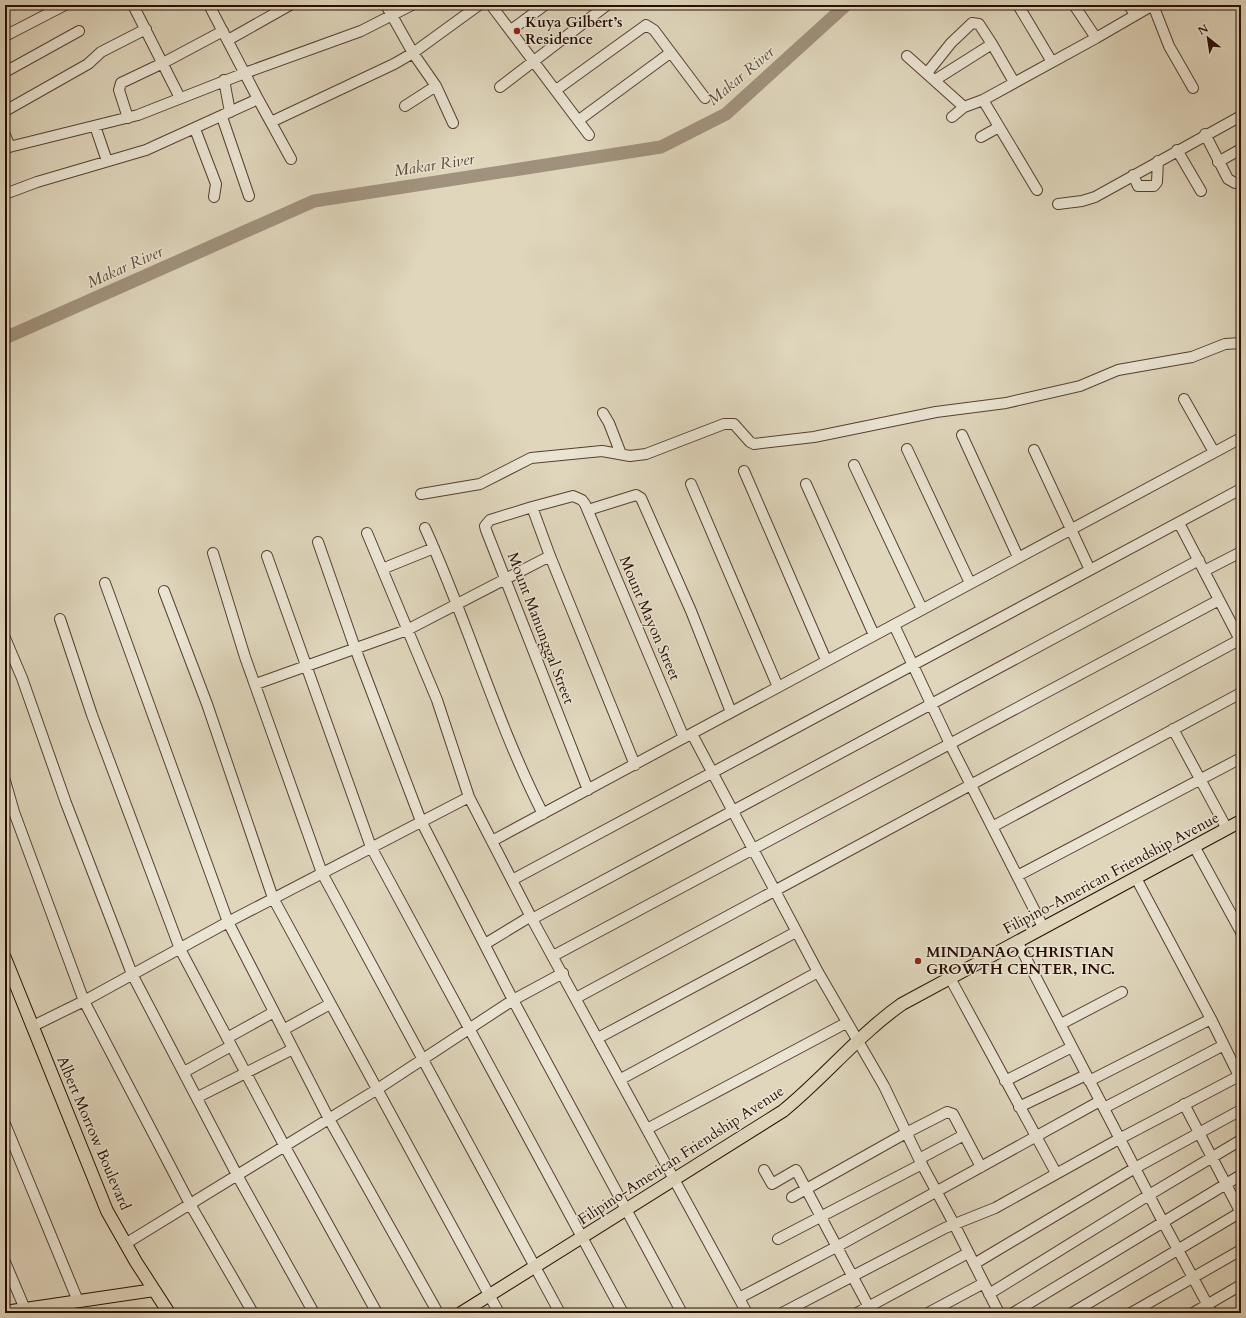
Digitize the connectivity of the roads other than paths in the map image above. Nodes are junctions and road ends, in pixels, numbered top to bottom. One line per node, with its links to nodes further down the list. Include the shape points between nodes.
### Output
1 (65, 5): 20 (street)
2 (133, 5): 17 (street)
3 (209, 5): 21 (street)
4 (290, 5): 21 (street)
5 (386, 5): 16 (street)
6 (412, 5): 16 (street)
7 (479, 5): 24 (street)
8 (491, 5): 18 (street)
9 (545, 5): 18 (street)
10 (607, 5): 27 (street)
11 (1018, 5): 28 (street)
12 (1074, 5): 22 (street)
13 (1129, 5): 15 (street)
14 (1153, 5): 15 (street); 38 (street, via 1169,46)
15 (1134, 15): 22 (street)
16 (391, 16): 24 (street); 32 (street, via 361,31)
17 (146, 29): 29 (street); 46 (street, via 103,50 88,64)
18 (511, 30): 27 (street)
19 (79, 31): 30 (street)
20 (6, 34)
21 (225, 36): 29 (street); 32 (street)
22 (1096, 38): 28 (street)
23 (992, 44): 31 (street, via 979,24 972,23); 34 (street); 35 (street)
24 (413, 53): 36 (street); 52 (street)
25 (670, 53): 39 (street, via 654,30 644,25); 41 (street); 51 (street)
26 (907, 56): 31 (street)
27 (532, 60): 37 (street); 39 (street)
28 (1052, 62): 35 (street)
29 (164, 64): 40 (street); 50 (street, via 121,83 119,90)
30 (5, 72)
31 (927, 72): 34 (street)
32 (245, 73): 33 (street); 42 (street)
33 (224, 80): 40 (street); 47 (street)
34 (935, 80): 45 (street)
35 (1014, 82): 43 (street)
36 (436, 86): 44 (street); 53 (street)
37 (500, 87)
38 (1194, 88)
39 (556, 90): 51 (street)
40 (180, 98): 50 (street)
41 (705, 98)
42 (258, 99): 47 (street); 52 (street)
43 (983, 100): 45 (street); 55 (street)
44 (406, 106)
45 (964, 107): 49 (street)
46 (5, 111)
47 (226, 115): 56 (street); 74 (street)
48 (1241, 116): 57 (street)
49 (952, 117)
50 (128, 118): 54 (street)
51 (579, 120): 59 (street)
52 (271, 122): 64 (street)
53 (453, 123)
54 (95, 126): 61 (street); 65 (street)
55 (999, 127): 60 (street); 70 (street)
56 (195, 129): 65 (street, via 146,150); 73 (street, via 216,184)
57 (1205, 134): 63 (street); 67 (street)
58 (5, 135): 61 (street)
59 (589, 135)
60 (982, 137)
61 (7, 148)
62 (1241, 148): 67 (street)
63 (1177, 150): 66 (street); 71 (street)
64 (291, 159)
65 (107, 161): 72 (street)
66 (1158, 161): 68 (street); 68 (street, via 1157,182 1154,186 1138,186)
67 (1218, 162): 69 (street, via 1230,182 1235,184)
68 (1133, 174): 75 (street, via 1095,197)
69 (1241, 181)
70 (1037, 190)
71 (1201, 191)
72 (5, 194)
73 (214, 196)
74 (250, 196)
75 (1058, 204)
76 (1241, 343): 84 (street, via 1225,344 1192,357 1118,370 1080,386 1006,403 936,412 822,436 760,444 750,442 734,424 724,424 646,454)
77 (1184, 399): 83 (street)
78 (603, 413): 84 (street, via 612,428)
79 (962, 435): 103 (street)
80 (1241, 438): 83 (street)
81 (907, 449): 110 (street)
82 (1034, 450): 95 (street)
83 (1214, 452): 95 (street)
84 (621, 454): 90 (street, via 602,451 531,458 480,484)
85 (854, 465): 114 (street)
86 (744, 471): 122 (street)
87 (691, 484): 126 (street)
88 (806, 484): 118 (street)
89 (1241, 489): 93 (street)
90 (421, 494)
91 (532, 507): 92 (street, via 573,496 582,500); 102 (street); 108 (street, Mount Manunggal Street, via 490,520 485,526)
92 (588, 510): 129 (street, via 636,494 642,498); 131 (street, Mount Mayon Street)
93 (1180, 523): 104 (street); 106 (street)
94 (425, 528): 98 (street)
95 (1071, 529): 103 (street); 106 (street)
96 (367, 533): 105 (street)
97 (318, 542): 121 (street)
98 (434, 548): 105 (street); 113 (street)
99 (1241, 552): 107 (street)
100 (213, 553): 125 (street)
101 (267, 556): 124 (street)
102 (550, 556): 108 (street); 134 (street)
103 (1018, 557): 110 (street)
104 (1199, 560): 107 (street); 128 (street)
105 (382, 569): 117 (street)
106 (1090, 570): 123 (street)
107 (1204, 571): 112 (street)
108 (506, 578): 113 (street); 139 (street, Mount Manunggal Street)
109 (105, 583): 159 (street)
110 (970, 583): 114 (street)
111 (164, 591): 157 (street, via 207,704)
112 (1219, 600): 120 (street); 132 (street)
113 (458, 604): 117 (street); 143 (street, via 514,753)
114 (922, 609): 116 (street)
115 (60, 619): 165 (street, via 92,715)
116 (894, 625): 118 (street); 123 (street)
117 (407, 630): 121 (street); 140 (street, via 448,727)
118 (874, 635): 122 (street)
119 (5, 638): 170 (street)
120 (1240, 640): 138 (street)
121 (355, 648): 124 (street); 144 (street)
122 (826, 660): 126 (street)
123 (913, 665): 128 (street); 135 (street)
124 (306, 666): 125 (street); 150 (street)
125 (256, 684): 152 (street)
126 (778, 687): 129 (street)
127 (1241, 693): 130 (street)
128 (933, 705): 132 (street); 141 (street)
129 (731, 712): 131 (street)
130 (1173, 729): 136 (street); 146 (street)
131 (688, 736): 134 (street); 135 (street, Mount Mayon Street)
132 (950, 744): 138 (street); 151 (street)
133 (1241, 758): 136 (street)
134 (635, 765): 139 (street)
135 (713, 773): 141 (street, Mount Mayon Street); 155 (street)
136 (1200, 780): 147 (street); 153 (street)
137 (5, 781): 142 (street)
138 (971, 785): 146 (street); 156 (street)
139 (588, 790): 143 (street)
140 (469, 797): 144 (street); 148 (street)
141 (733, 811): 151 (street, Mount Mayon Street); 158 (street)
142 (9, 814): 175 (street)
143 (543, 814): 148 (street)
144 (421, 821): 150 (street); 164 (street)
145 (1241, 821): 147 (main road, Filipino-American Friendship Avenue)
146 (992, 827): 153 (street)
147 (1227, 829): 149 (main road, Filipino-American Friendship Avenue)
148 (492, 841): 155 (street)
149 (1194, 846): 154 (main road, Filipino-American Friendship Avenue); 162 (street)
150 (371, 847): 152 (street); 182 (street)
151 (753, 849): 156 (street, Mount Mayon Street); 166 (street)
152 (322, 873): 157 (street); 190 (street)
153 (1017, 876): 160 (street)
154 (1136, 878): 160 (main road, Filipino-American Friendship Avenue); 178 (street)
155 (512, 880): 158 (street)
156 (774, 890): 161 (street, Mount Mayon Street); 173 (street)
157 (273, 898): 159 (street); 176 (street)
158 (531, 918): 164 (street); 166 (street)
159 (228, 922): 165 (street); 177 (street)
160 (1043, 927): 163 (main road, Filipino-American Friendship Avenue)
161 (796, 932): 168 (street, Mount Mayon Street); 184 (street)
162 (1241, 932)
163 (1017, 942): 171 (main road, Filipino-American Friendship Avenue); 180 (street)
164 (485, 944): 174 (street)
165 (180, 949): 170 (street); 186 (street)
166 (553, 956): 169 (street)
167 (5, 958): 181 (main road, Albert Morrow Boulevard)
168 (818, 972): 179 (street, Mount Mayon Street); 194 (street)
169 (562, 973): 173 (street); 174 (street)
170 (132, 974): 175 (street); 191 (street)
171 (950, 978): 185 (main road, Filipino-American Friendship Avenue, via 898,1007); 196 (street)
172 (1122, 992): 180 (street)
173 (576, 998): 184 (street)
174 (513, 1000): 182 (street); 228 (street)
175 (84, 1001): 181 (street); 227 (street)
176 (330, 1004): 183 (street); 197 (street)
177 (274, 1012): 183 (street); 186 (street)
178 (1211, 1019): 187 (street); 195 (street)
179 (846, 1023): 185 (street, Mount Mayon Street); 205 (street)
180 (1061, 1024): 188 (street)
181 (33, 1026): 235 (main road, Albert Morrow Boulevard, via 107,1210)
182 (468, 1029): 190 (street); 233 (street)
183 (283, 1030): 189 (street)
184 (598, 1038): 194 (street)
185 (858, 1041): 207 (street, Mount Mayon Street, via 884,1086); 221 (main road, Filipino-American Friendship Avenue, via 783,1111)
186 (229, 1042): 191 (street); 192 (street)
187 (1224, 1045): 193 (street); 199 (street)
188 (1072, 1047): 195 (street); 196 (street)
189 (293, 1049): 192 (street); 203 (street)
190 (423, 1058): 197 (street); 242 (street)
191 (184, 1072): 198 (street)
192 (245, 1072): 198 (street); 212 (street)
193 (1240, 1077): 200 (street)
194 (621, 1078): 205 (street)
195 (1088, 1078): 199 (street); 201 (street)
196 (1005, 1081): 201 (street)
197 (376, 1090): 203 (street); 249 (street)
198 (198, 1097): 219 (street)
199 (1102, 1104): 209 (street); 210 (street)
200 (1184, 1104): 206 (street); 210 (street)
201 (1019, 1106): 209 (street)
202 (1241, 1110): 206 (street)
203 (329, 1119): 212 (street); 260 (street)
204 (5, 1124): 251 (street)
205 (647, 1129): 221 (street)
206 (1200, 1132): 213 (street); 216 (street)
207 (906, 1133): 208 (street, via 947,1112 953,1114); 214 (street, Mount Mayon Street); 223 (street)
208 (964, 1136): 214 (street); 215 (street)
209 (1035, 1136): 215 (street); 218 (street)
210 (1119, 1138): 216 (street); 218 (street)
211 (1241, 1140): 213 (street)
212 (284, 1145): 219 (street); 259 (street)
213 (1212, 1157): 222 (street); 225 (street)
214 (921, 1162): 224 (street, Mount Mayon Street); 230 (street)
215 (981, 1167): 224 (street)
216 (1135, 1168): 225 (street); 241 (street)
217 (764, 1170): 223 (street, via 772,1184 796,1170)
218 (1056, 1173): 232 (street, via 995,1208)
219 (238, 1175): 227 (street); 258 (street)
220 (1241, 1175): 222 (street)
221 (676, 1179): 228 (main road, Filipino-American Friendship Avenue); 250 (street)
222 (1226, 1184): 229 (street); 231 (street)
223 (806, 1189): 226 (street); 230 (street)
224 (937, 1191): 232 (street, Mount Mayon Street); 236 (street)
225 (1149, 1195): 231 (street); 248 (street)
226 (792, 1197)
227 (190, 1204): 235 (street); 257 (street)
228 (628, 1210): 233 (main road, Filipino-American Friendship Avenue); 265 (street)
229 (1241, 1212): 237 (street)
230 (822, 1217): 234 (street); 236 (street)
231 (1163, 1222): 237 (street); 271 (street)
232 (954, 1224): 239 (street, Mount Mayon Street); 243 (street)
233 (582, 1238): 242 (main road, Filipino-American Friendship Avenue); 264 (street)
234 (778, 1239)
235 (125, 1244): 247 (main road, Albert Morrow Boulevard)
236 (838, 1246): 243 (street); 250 (street)
237 (1178, 1249): 244 (street); 272 (street)
238 (1241, 1250): 244 (street)
239 (968, 1253): 241 (street, Mount Mayon Street); 254 (street)
240 (5, 1262): 252 (street)
241 (974, 1264): 245 (street, Mount Mayon Street)
242 (536, 1267): 249 (main road, Filipino-American Friendship Avenue); 263 (street)
243 (854, 1276): 254 (street); 267 (street)
244 (1193, 1277): 253 (street); 273 (street)
245 (984, 1283): 248 (street, Mount Mayon Street); 269 (street)
246 (1241, 1285): 253 (street)
247 (154, 1290): 251 (main road); 256 (main road, Albert Morrow Boulevard)
248 (989, 1294): 270 (street, Mount Mayon Street)
249 (490, 1295): 261 (main road, Filipino-American Friendship Avenue); 262 (street)
250 (739, 1298): 266 (street)
251 (78, 1301): 252 (main road)
252 (25, 1309): 255 (main road)
253 (1210, 1309): 274 (street)
254 (871, 1310): 268 (street)
255 (5, 1312)
256 (169, 1313)
257 (253, 1313)
258 (314, 1313)
259 (377, 1313)
260 (438, 1313)
261 (462, 1313)
262 (499, 1313)
263 (560, 1313)
264 (623, 1313)
265 (682, 1313)
266 (747, 1313)
267 (782, 1313)
268 (857, 1313)
269 (928, 1313)
270 (999, 1313)
271 (1013, 1313)
272 (1072, 1313)
273 (1131, 1313)
274 (1193, 1313)

